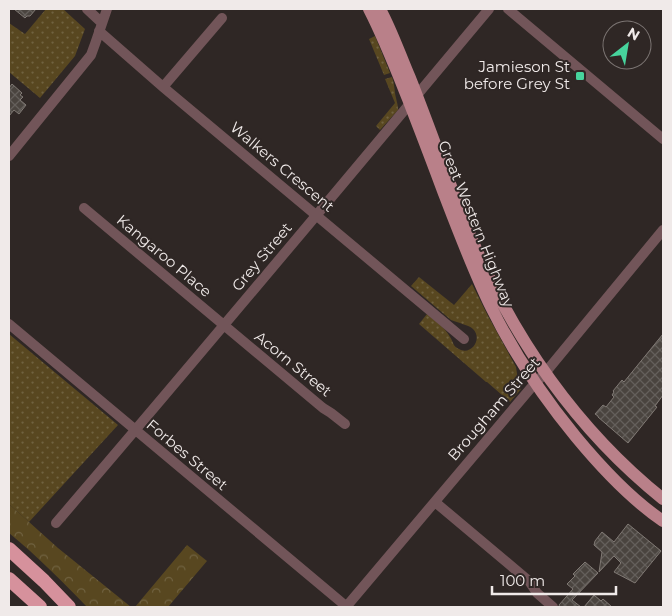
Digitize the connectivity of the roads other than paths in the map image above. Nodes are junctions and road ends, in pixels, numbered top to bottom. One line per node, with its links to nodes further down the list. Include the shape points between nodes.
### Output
1 (87, 9): 8 (street, Walkers Crescent)
2 (107, 9): 8 (street)
3 (369, 9): 10 (main road, Great Western Highway)
4 (380, 9): 10 (main road, Great Western Highway, via 392,34)
5 (489, 9): 10 (street, Grey Street)
6 (508, 9): 11 (street)
7 (222, 18): 9 (street)
8 (101, 27): 9 (street, Walkers Crescent); 12 (street, via 87,60)
9 (164, 87): 15 (street, Walkers Crescent)
10 (413, 100): 15 (street, Grey Street); 20 (main road, Great Western Highway, via 490,279); 21 (main road, Great Western Highway, via 483,290 513,348)
11 (663, 139)
12 (13, 143): 13 (street)
13 (9, 156)
14 (84, 208): 18 (street, Kangaroo Place)
15 (317, 216): 18 (street, Grey Street); 19 (street, Walkers Crescent)
16 (663, 230): 20 (street, Brougham Street)
17 (9, 324): 23 (street, Forbes Street)
18 (224, 326): 22 (street, Acorn Street); 23 (street, Grey Street)
19 (464, 339)
20 (545, 373): 21 (street, Brougham Street); 24 (main road, Great Western Highway, via 597,438)
21 (536, 383): 25 (street, Brougham Street); 26 (main road, Great Western Highway, via 596,460)
22 (345, 424)
23 (136, 431): 27 (street, Grey Street); 32 (street, Forbes Street)
24 (663, 499)
25 (435, 502): 32 (street, Brougham Street); 33 (street, via 529,581 537,593)
26 (663, 521)
27 (56, 523)
28 (9, 549): 31 (highway)
29 (9, 578): 30 (highway)
30 (40, 607)
31 (69, 607)
32 (347, 607)
33 (554, 607)

